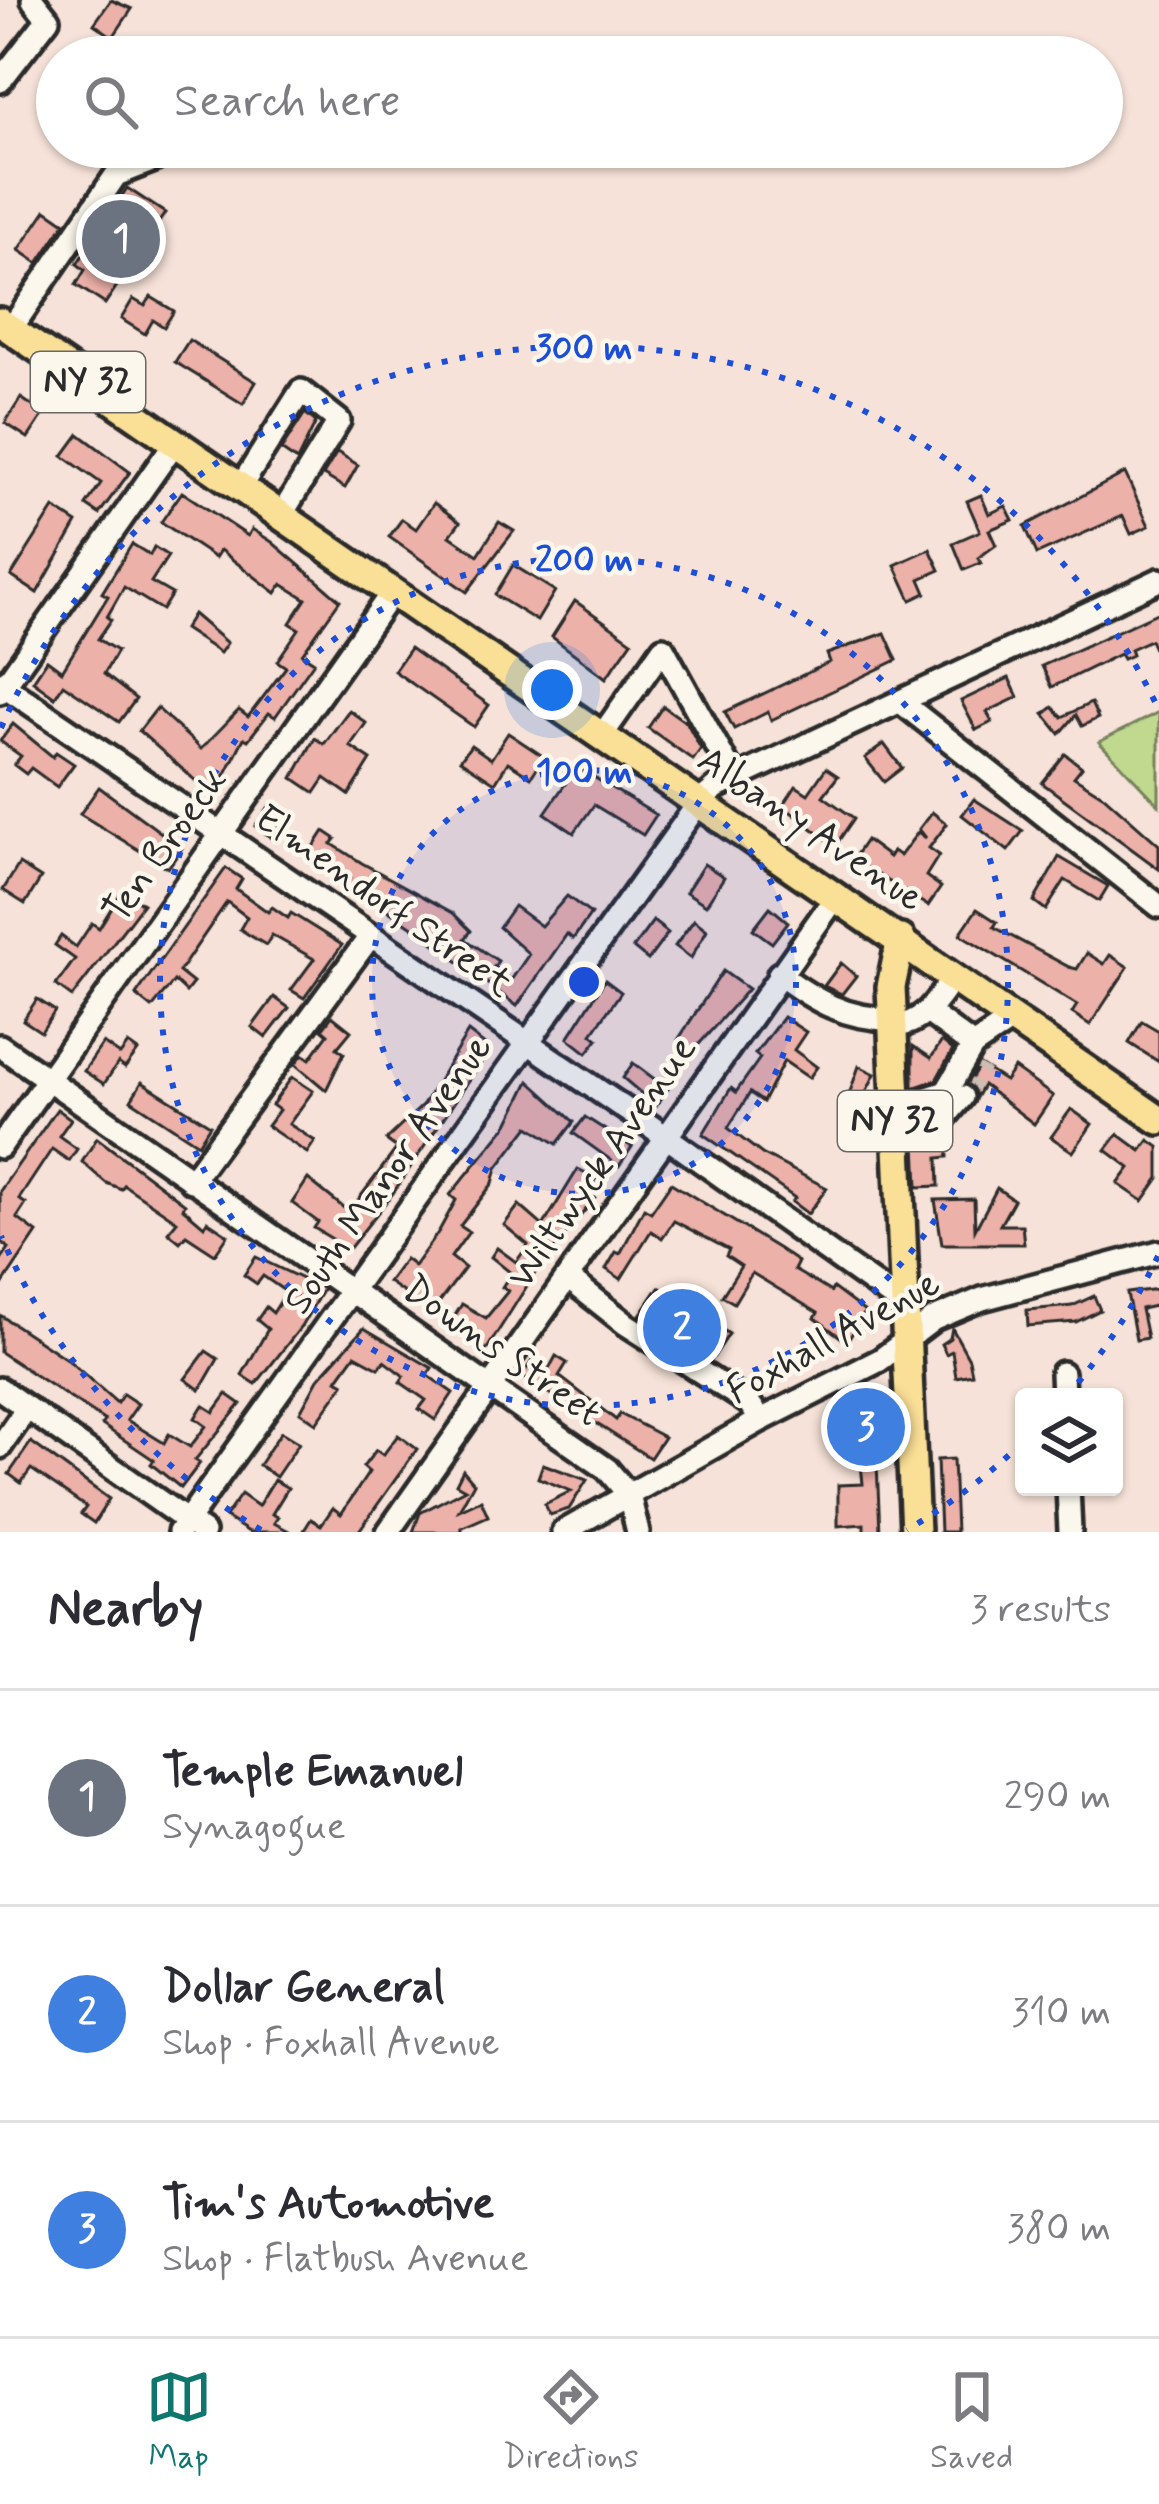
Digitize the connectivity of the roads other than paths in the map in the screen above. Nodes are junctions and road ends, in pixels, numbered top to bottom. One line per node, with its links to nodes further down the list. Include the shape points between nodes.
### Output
1 (33, 0): 2 (street, via 48,19)
2 (0, 81)
3 (134, 168): 4 (street, via 116,175)
4 (5, 325): 5 (main road, Albany Avenue / NY 32)
5 (176, 441): 6 (main road, Albany Avenue / NY 32); 10 (street)
6 (241, 486): 7 (main road, Albany Avenue / NY 32); 7 (street, via 301,391 338,421)
7 (282, 514): 9 (main road, Albany Avenue / NY 32)
8 (1159, 580): 11 (street)
9 (393, 591): 12 (main road, Albany Avenue / NY 32); 15 (street, Ten Broeck)
10 (1, 687): 15 (street, Elmendorf Street)
11 (902, 703): 13 (street); 17 (street)
12 (603, 734): 13 (street, via 663,648); 14 (main road, Albany Avenue / NY 32)
13 (735, 779): 14 (street)
14 (700, 801): 16 (main road, Albany Avenue / NY 32); 25 (street, South Manor Avenue)
15 (221, 834): 18 (street, Elmendorf Street); 28 (street, Ten Broeck)
16 (837, 895): 19 (main road, Albany Avenue / NY 32); 20 (street, Wiltwyck Avenue)
17 (1159, 906)
18 (370, 938): 25 (street, Elmendorf Street); 34 (street)
19 (901, 939): 21 (main road, Albany Avenue); 23 (main road, NY 32)
20 (779, 974): 23 (street, via 856,1018); 32 (street, Wiltwyck Avenue)
21 (954, 976): 22 (street); 24 (main road, Albany Avenue)
22 (928, 1012): 23 (street, via 913,1024); 27 (street)
23 (892, 1023): 30 (main road, NY 32)
24 (1006, 1026): 27 (street); 31 (main road, Albany Avenue)
25 (525, 1044): 32 (street, Elmendorf Street); 37 (street, South Manor Avenue)
26 (0, 1046): 28 (street, Downs Street)
27 (977, 1056): 30 (street)
28 (49, 1080): 33 (street, Ten Broeck); 34 (street, Downs Street)
29 (962, 1097): 30 (street, via 940,1123)
30 (908, 1118): 38 (main road, NY 32)
31 (1159, 1119)
32 (665, 1136): 36 (street, Wiltwyck Avenue); 38 (street, Elmendorf Street)
33 (0, 1147)
34 (191, 1180): 37 (street, Downs Street)
35 (1159, 1252): 39 (street, Foxhall Avenue, via 982,1299)
36 (568, 1277): 41 (street, Wiltwyck Avenue); 45 (street, via 749,1403)
37 (352, 1292): 41 (street, Downs Street); 49 (street, South Manor Avenue)
38 (902, 1304): 39 (main road, NY 32)
39 (904, 1342): 45 (street, Foxhall Avenue); 53 (main road, NY 32)
40 (1062, 1372): 42 (street)
41 (490, 1386): 47 (street, Downs Street, via 607,1469); 50 (street, Wiltwyck Avenue)
42 (1063, 1388)
43 (0, 1389): 44 (street)
44 (26, 1408): 46 (street); 49 (street)
45 (760, 1420): 47 (street, Foxhall Avenue)
46 (0, 1447)
47 (629, 1495): 51 (street, Foxhall Avenue); 52 (street)
48 (1068, 1496): 54 (street)
49 (190, 1528)
50 (388, 1532)
51 (563, 1532)
52 (638, 1532)
53 (915, 1532)
54 (1070, 1532)

